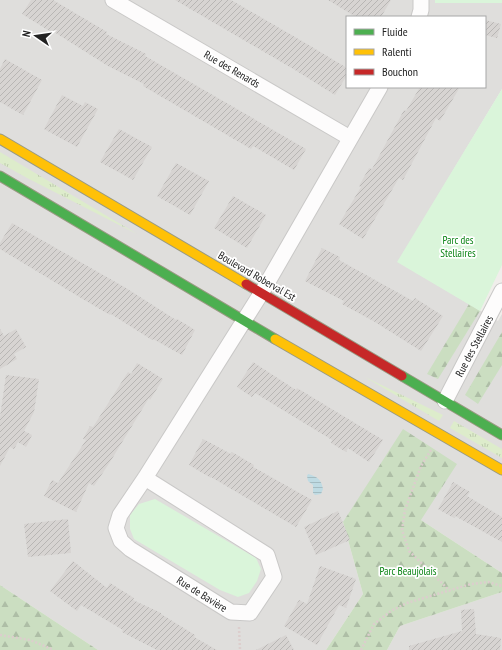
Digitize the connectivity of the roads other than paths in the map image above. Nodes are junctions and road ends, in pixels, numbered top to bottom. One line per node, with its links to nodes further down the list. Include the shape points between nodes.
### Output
1 (113, 0): 5 (street, Rue des Renards)
2 (421, 0): 3 (street)
3 (418, 16)
4 (379, 88): 5 (street)
5 (350, 138): 9 (street)
6 (0, 139): 9 (street, Boulevard Roberval Est)
7 (0, 176): 10 (street)
8 (502, 291): 11 (street, Rue des Stellaires)
9 (262, 292): 10 (street, Rue de Bavière); 11 (street, Boulevard Roberval Est)
10 (244, 321): 13 (street); 14 (street, Rue de Bavière)
11 (444, 401): 12 (street, Boulevard Roberval Est)
12 (502, 435)
13 (502, 470)
14 (145, 478): 14 (street, Rue de Bavière, via 267,554 274,577 250,613 231,612 121,541 116,528 120,515)

